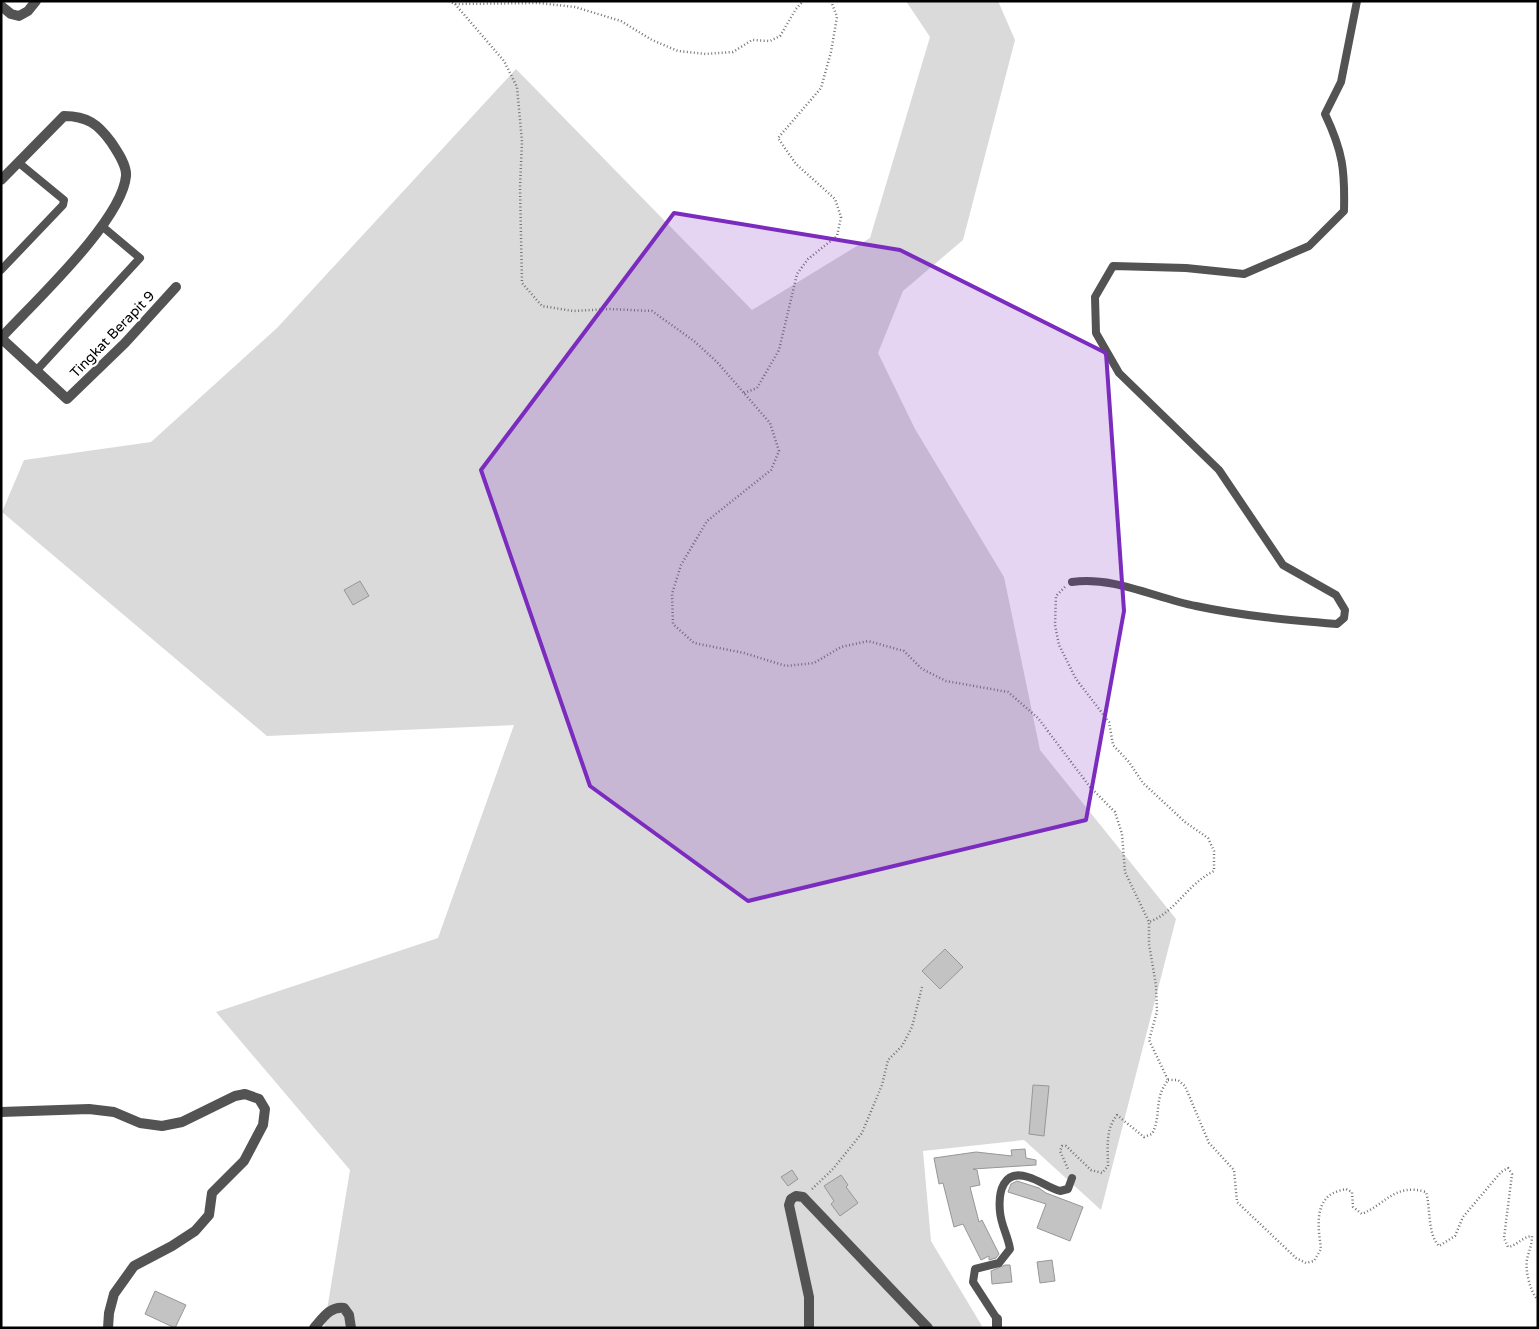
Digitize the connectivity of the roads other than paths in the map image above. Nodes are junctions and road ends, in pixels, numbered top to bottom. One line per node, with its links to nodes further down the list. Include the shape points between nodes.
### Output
1 (36, 1): 3 (street, via 19,16)
2 (1357, 1): 11 (lane, via 1341,82 1325,114 1343,158 1344,211 1309,246 1244,274 1113,266 1095,296 1096,333 1118,373 1219,470 1283,566 1336,595 1345,610 1344,618 1337,624 1260,618 1193,606 1091,579)
3 (1, 6)
4 (19, 162): 5 (street); 6 (street, via 64,116 78,116 100,127 120,156 127,174 121,194); 7 (lane, via 64,200)
5 (1, 180)
6 (103, 227): 9 (street); 10 (lane, via 140,258)
7 (1, 270)
8 (176, 287): 10 (street, Tingkat Berapit 9, via 125,343 67,399)
9 (1, 338): 10 (street)
10 (36, 371)
11 (1072, 582)
12 (1, 1112): 15 (street, via 114,1112 140,1124 162,1126 182,1122 245,1094 259,1099 265,1109 263,1125 244,1161 212,1193 209,1215 195,1231 134,1266 114,1294 108,1313)
13 (1072, 1178): 14 (lane, via 1068,1189 1060,1191 1017,1175 1007,1177 1002,1184 1000,1212 1010,1249 999,1263 975,1269 973,1282)
14 (997, 1324)
15 (108, 1328)
16 (314, 1328): 17 (street, via 331,1309 338,1307 344,1308 349,1315)
17 (351, 1328)
18 (809, 1328): 19 (street, via 810,1297 788,1205 796,1196 803,1197)
19 (928, 1328)

